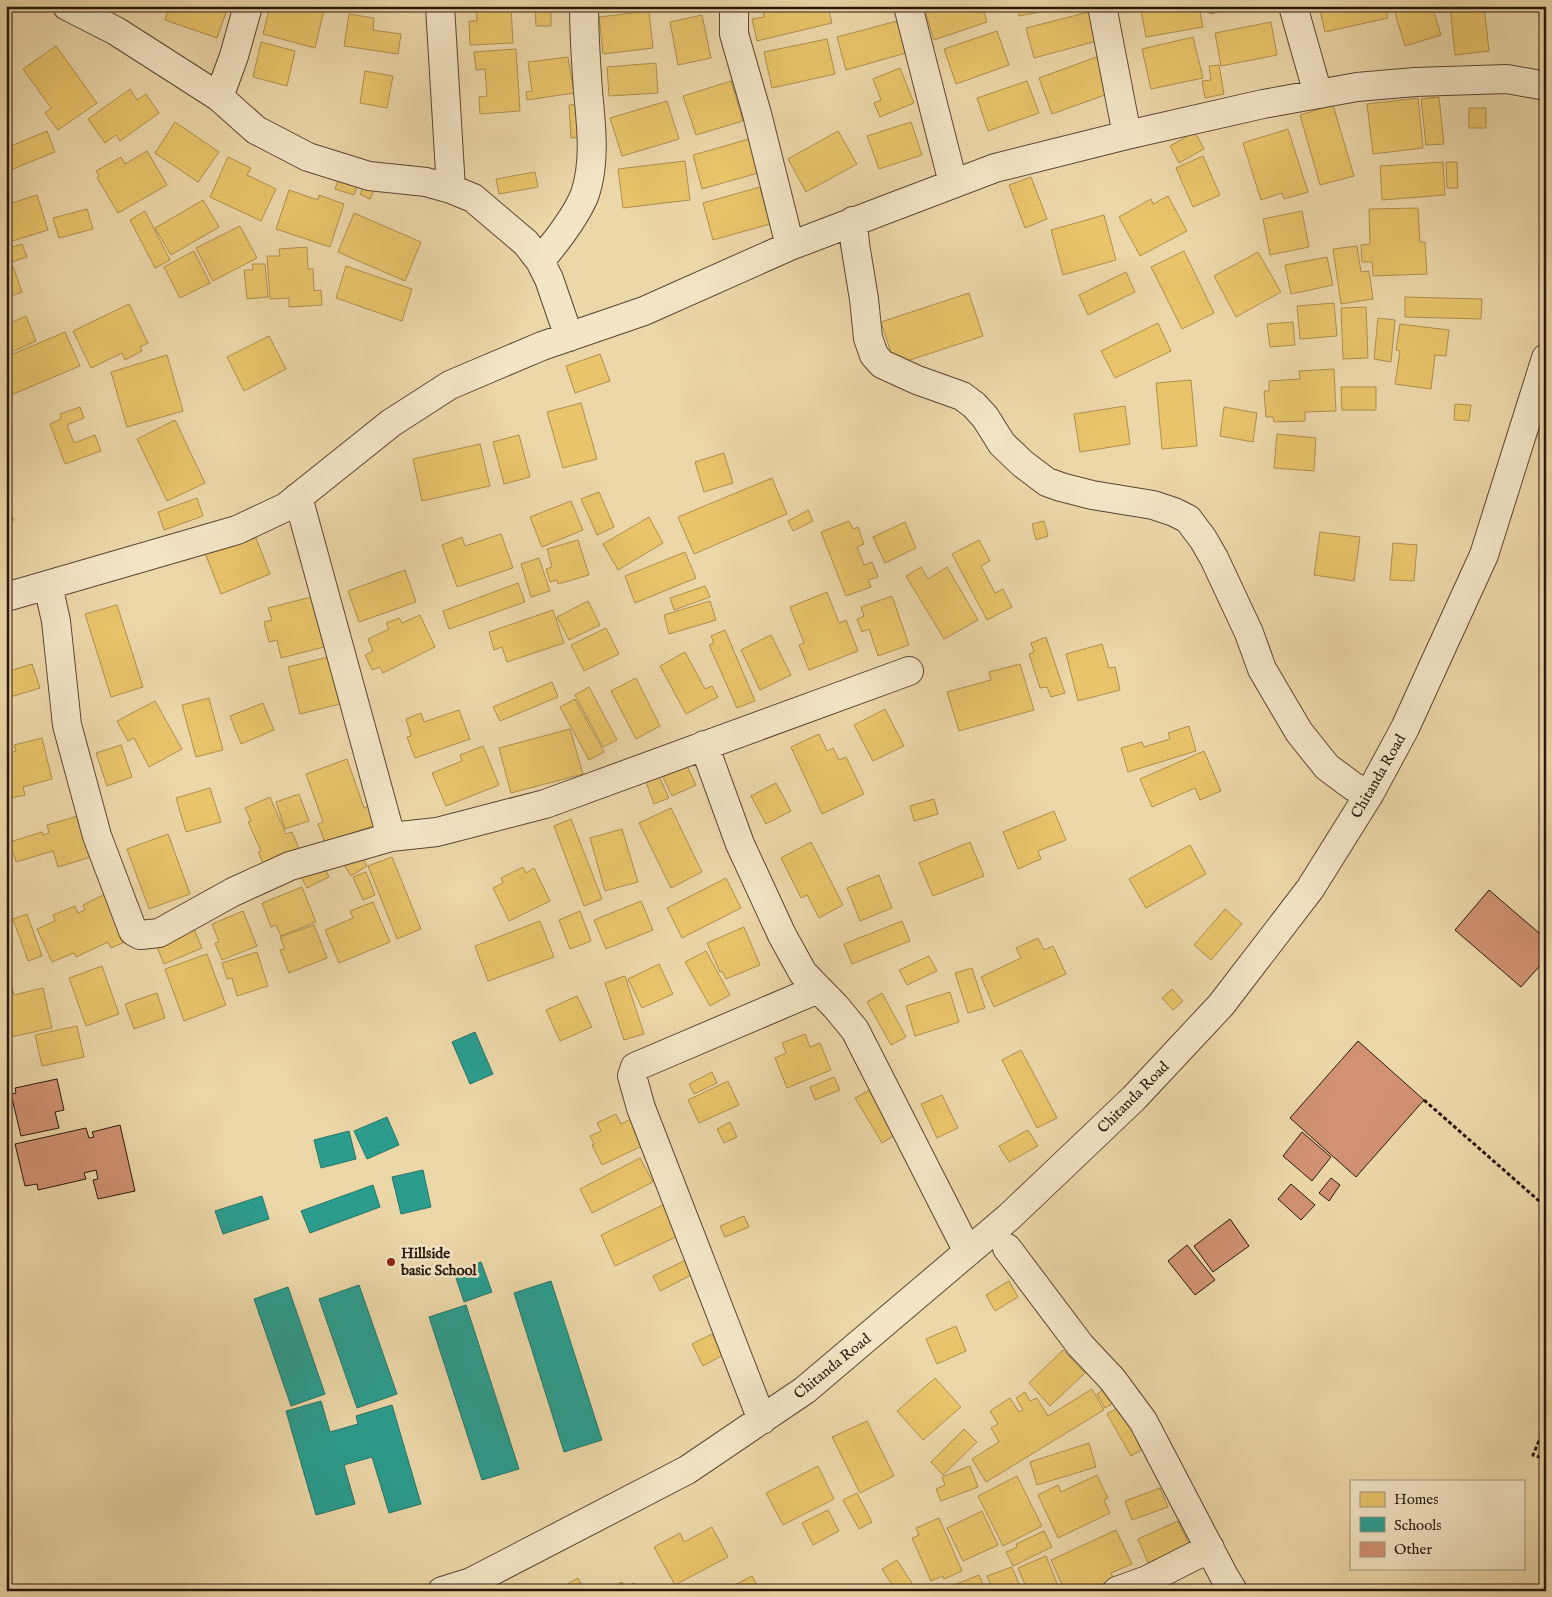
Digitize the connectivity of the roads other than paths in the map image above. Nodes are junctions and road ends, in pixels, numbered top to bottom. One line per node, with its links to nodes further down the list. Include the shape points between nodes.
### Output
1 (67, 6): 11 (street, via 116,31)
2 (248, 6): 11 (street)
3 (440, 6): 14 (street)
4 (584, 6): 17 (street, via 592,141 590,165 584,194 563,233)
5 (734, 6): 16 (street, via 734,34)
6 (908, 6): 13 (street)
7 (1102, 6): 12 (street)
8 (1293, 6): 10 (street)
9 (1546, 86): 10 (street, via 1507,79 1470,80 1376,85)
10 (1318, 94): 12 (street)
11 (219, 97): 14 (street, via 256,130 308,157 369,176 426,182)
12 (1127, 136): 13 (street, via 995,168)
13 (953, 183): 15 (street)
14 (451, 189): 17 (street, via 473,198 526,242)
15 (854, 221): 16 (street); 25 (street, via 868,338 874,355 882,364 968,400 985,417 1002,444 1047,482 1092,495 1153,505 1188,519 1214,558 1262,669 1299,732 1327,767 1354,787)
16 (790, 246): 18 (street, via 644,310)
17 (540, 261): 18 (street)
18 (570, 337): 20 (street, via 450,385 390,423)
19 (1546, 358): 25 (street, Chitanda Road, via 1484,555 1405,728)
20 (298, 497): 21 (street, via 286,507 237,530); 26 (street)
21 (48, 585): 22 (street); 26 (street, via 56,621 68,725 85,795 133,930 140,936 159,933 233,892 290,866)
22 (6, 597)
23 (909, 672): 24 (street)
24 (704, 745): 26 (street, via 545,804 437,832); 27 (street, via 740,844 803,973)
25 (1370, 793): 29 (street, Chitanda Road, via 1310,889 1222,1005 1134,1098)
26 (392, 837)
27 (818, 989): 29 (street, via 855,1030); 30 (street, via 635,1067 632,1076 641,1108)
28 (1007, 1248): 31 (street, via 1080,1345 1112,1379 1143,1421)
29 (968, 1252): 30 (street, Chitanda Road, via 805,1390)
30 (762, 1420): 32 (street, Chitanda Road, via 687,1470 471,1582)
31 (1210, 1548): 33 (street, via 1147,1580); 34 (street)
32 (442, 1591)
33 (1117, 1591)
34 (1233, 1591)

